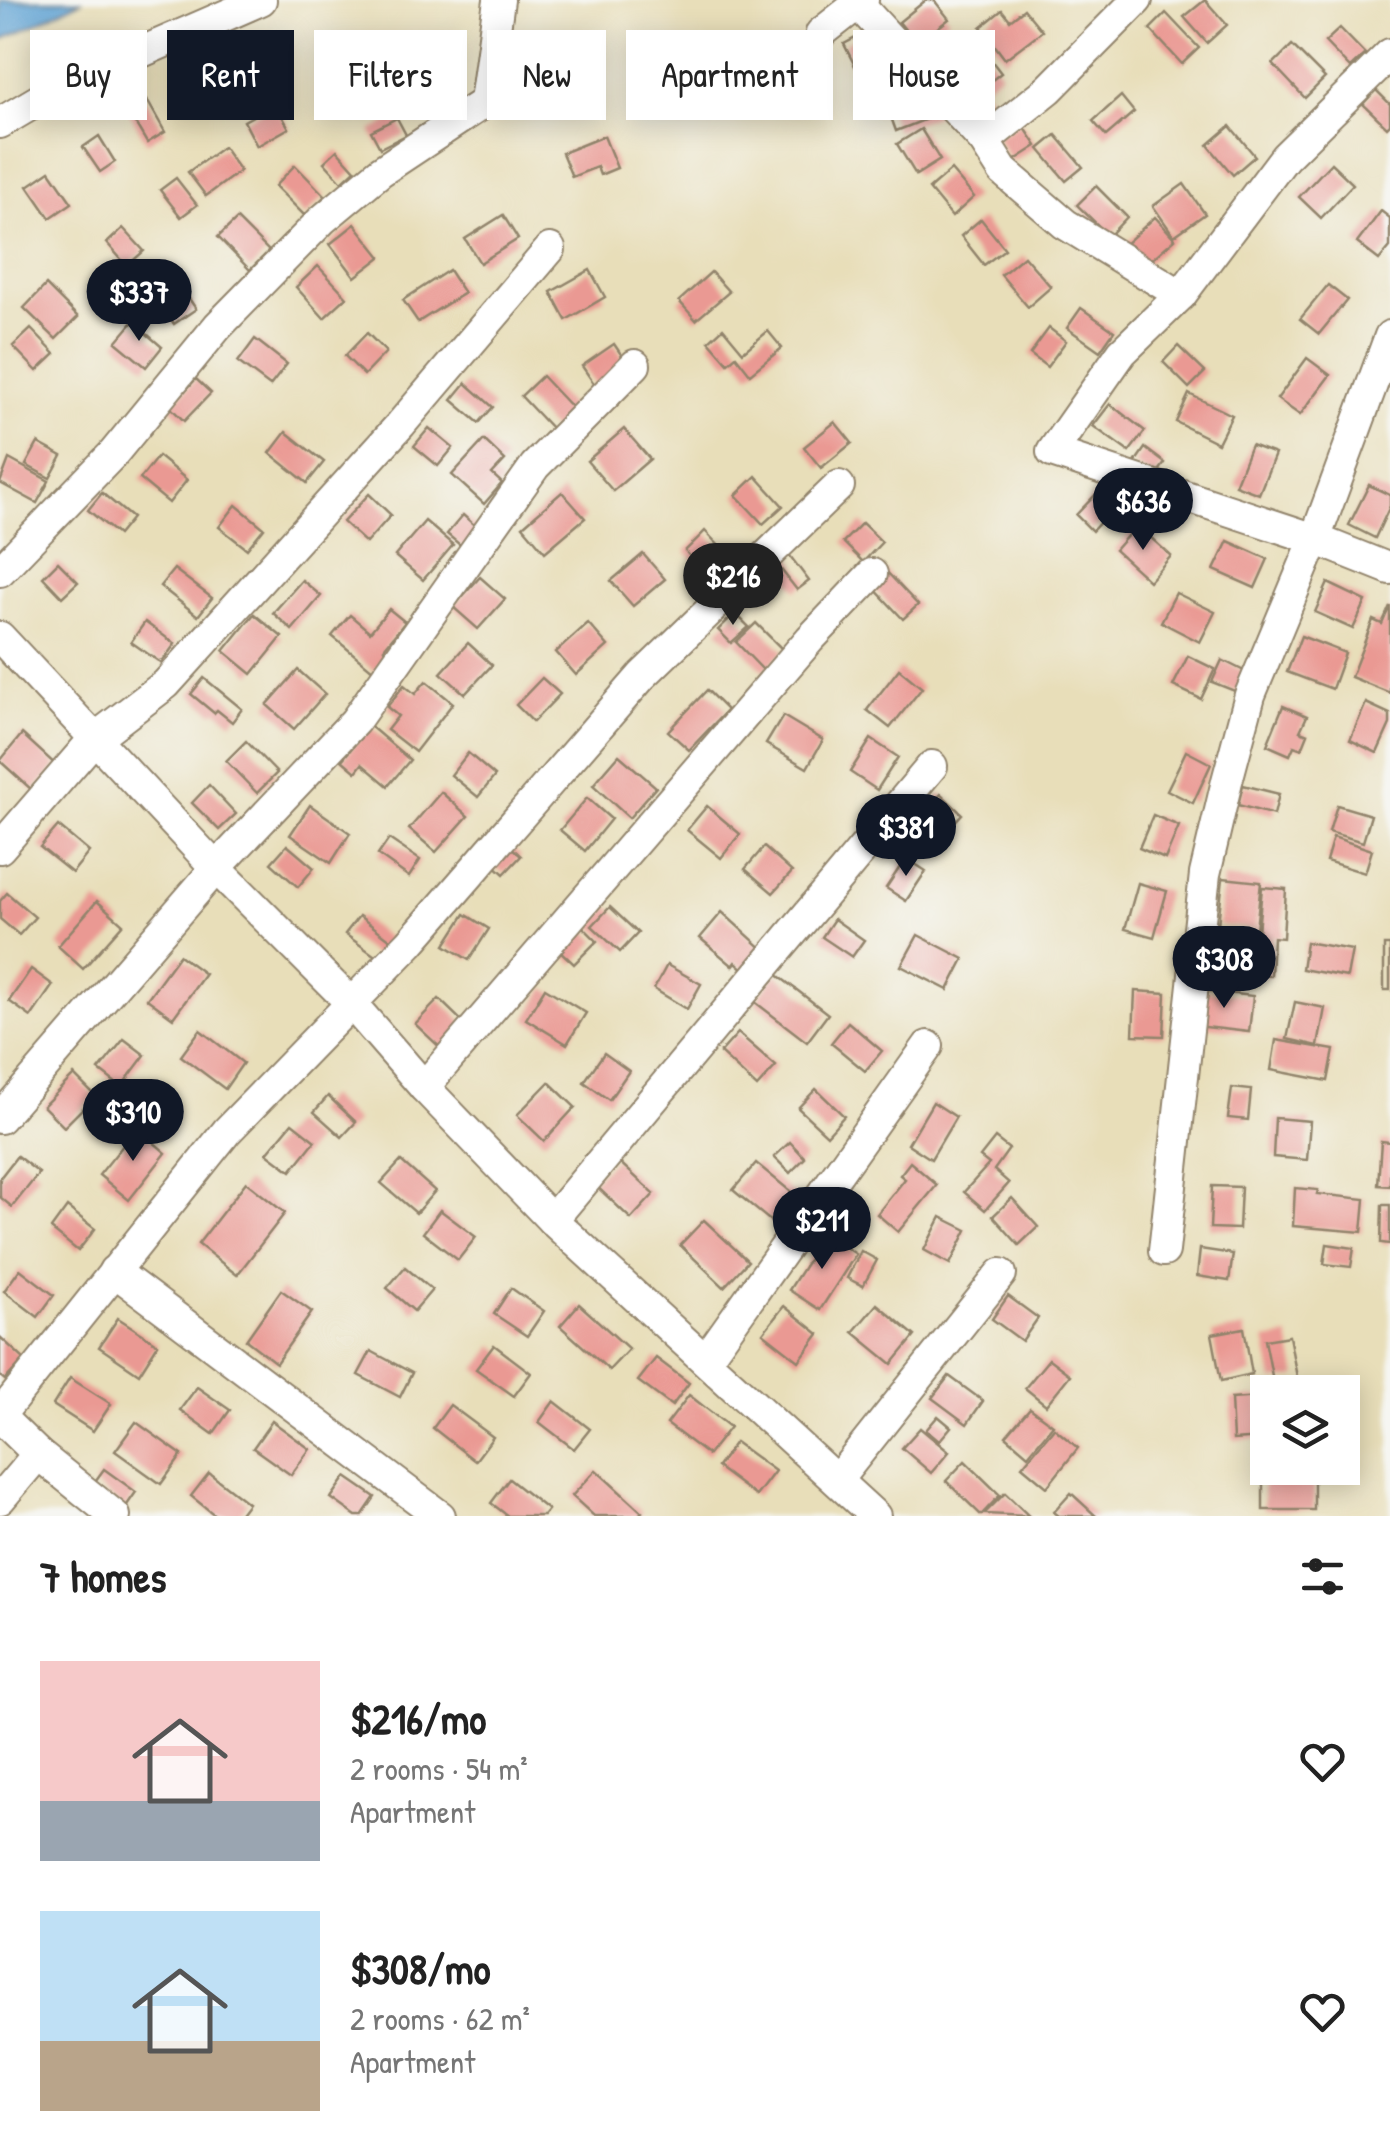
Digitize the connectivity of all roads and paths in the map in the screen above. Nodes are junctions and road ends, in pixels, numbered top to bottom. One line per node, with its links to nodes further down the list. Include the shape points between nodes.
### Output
1 (261, 0): 7 (street, via 59,88)
2 (498, 0): 16 (street, via 486,102 381,171 322,220)
3 (1137, 0): 8 (street)
4 (860, 2): 5 (street); 8 (street)
5 (825, 30)
6 (1390, 54): 10 (street, via 1284,157)
7 (0, 123)
8 (984, 142): 10 (street, via 1002,171 1065,224)
9 (550, 249): 19 (street, via 166,684)
10 (1181, 295): 14 (street, via 1122,352 1052,452)
11 (1390, 336): 14 (street)
12 (635, 366): 22 (street, via 534,466 355,721)
13 (839, 486): 23 (street, via 642,676)
14 (1315, 540): 15 (street); 28 (street, via 1250,695 1205,874)
15 (1390, 570)
16 (0, 571)
17 (872, 574): 25 (street)
18 (0, 637): 19 (street)
19 (94, 739): 21 (street); 22 (street)
20 (932, 766): 27 (street)
21 (0, 848)
22 (216, 868): 23 (street); 26 (street)
23 (351, 1003): 25 (street); 29 (street, via 227,1131)
24 (928, 1046): 31 (street)
25 (424, 1087): 27 (street)
26 (0, 1118)
27 (552, 1220): 31 (street)
28 (1164, 1251)
29 (114, 1270): 32 (street); 37 (street)
30 (1001, 1274): 34 (street)
31 (706, 1359): 34 (street)
32 (0, 1416): 33 (street)
33 (38, 1454): 35 (street); 36 (street)
34 (837, 1480): 38 (street)
35 (0, 1499)
36 (115, 1516)
37 (440, 1516)
38 (875, 1516)

